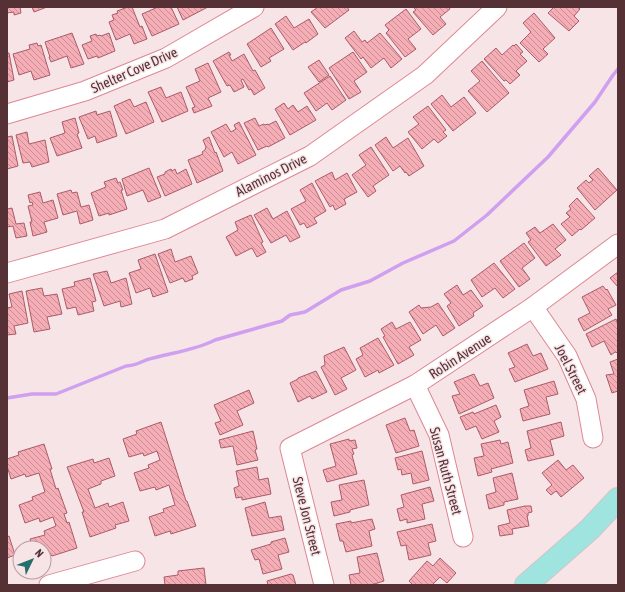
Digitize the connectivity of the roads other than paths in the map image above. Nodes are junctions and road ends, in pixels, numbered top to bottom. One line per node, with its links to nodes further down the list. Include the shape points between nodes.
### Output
1 (254, 7): 3 (street, Shelter Cove Drive, via 166,58 85,91)
2 (498, 7): 5 (street, Alaminos Drive, via 425,75 310,156 165,229)
3 (7, 114)
4 (618, 244): 6 (street, Robin Avenue)
5 (7, 273)
6 (533, 307): 7 (street, Robin Avenue); 8 (street, Joel Street, via 567,356 586,399)
7 (415, 385): 9 (street, Robin Avenue); 11 (street, Susan Ruth Street, via 439,435)
8 (593, 438)
9 (290, 448): 14 (street, Steve Jon Street)
10 (618, 499): 15 (main road, via 590,529)
11 (463, 537)
12 (135, 561): 13 (street)
13 (49, 585)
14 (324, 585)
15 (526, 585)

